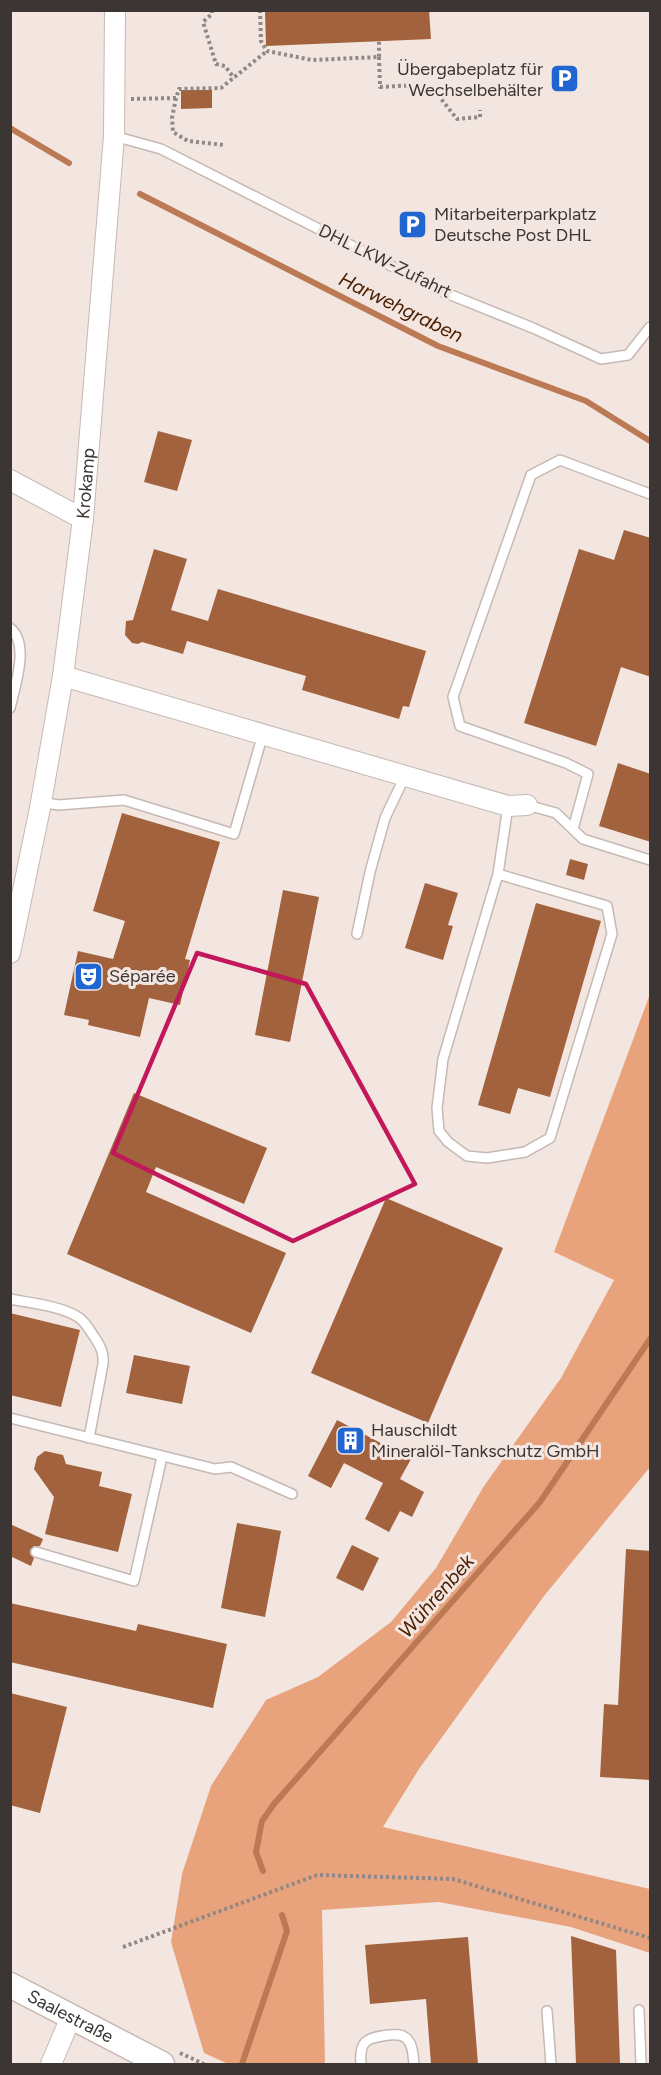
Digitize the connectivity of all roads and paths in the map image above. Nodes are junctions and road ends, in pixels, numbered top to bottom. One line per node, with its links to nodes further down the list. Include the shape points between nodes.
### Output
1 (116, 10): 9 (street, Krokamp)
2 (212, 10): 7 (path, via 203,22 216,64 225,66)
3 (261, 10): 5 (path, via 261,41)
4 (379, 41): 6 (path)
5 (267, 51): 6 (path, via 312,60); 7 (path)
6 (379, 57): 10 (path, via 380,87 416,85 438,95 457,118 480,117)
7 (234, 78): 8 (path, via 221,88 179,89)
8 (176, 98): 9 (path); 12 (path, via 173,132 188,141)
9 (115, 99): 11 (street, Krokamp)
10 (480, 110)
11 (114, 136): 13 (lane, DHL LKW-Zufahrt, via 161,149 441,291 601,359 628,355); 16 (street, Krokamp)
12 (224, 145)
13 (651, 327)
14 (10, 480): 16 (street)
15 (651, 494): 24 (lane, via 560,460 531,475 453,697 460,726 588,774)
16 (83, 519): 18 (street, Krokamp)
17 (10, 628): 19 (lane, via 19,640 20,665)
18 (63, 676): 20 (street); 22 (street, Krokamp)
19 (10, 708)
20 (263, 734): 21 (street); 22 (lane, via 234,834 124,800 58,805)
21 (405, 776): 23 (street); 27 (lane, via 385,818)
22 (41, 802): 28 (street, Krokamp)
23 (518, 805): 24 (lane, via 556,813); 26 (lane)
24 (573, 829): 25 (lane, via 583,839)
25 (651, 860)
26 (498, 874): 26 (lane, via 443,1059 437,1108 439,1131 448,1142 467,1156 487,1158 525,1152 550,1138 612,934 607,906)
27 (357, 934)
28 (10, 953)
29 (10, 1299): 31 (lane, via 80,1318 101,1347 104,1364)
30 (10, 1418): 31 (lane)
31 (89, 1438): 32 (lane)
32 (162, 1457): 33 (lane, via 215,1469 231,1467); 34 (lane, via 134,1581)
33 (292, 1494)
34 (36, 1552)
35 (651, 1938): 36 (path, via 453,1879 317,1875)
36 (123, 1947)
37 (10, 1985): 40 (street, Saalestraße)
38 (639, 2010): 47 (lane)
39 (548, 2012): 46 (lane)
40 (71, 2017): 41 (street, Saalestraße); 42 (street)
41 (169, 2058): 43 (path)
42 (51, 2064)
43 (204, 2064)
44 (361, 2064): 45 (lane, via 370,2037 398,2034 409,2042)
45 (414, 2064)
46 (551, 2064)
47 (641, 2064)

